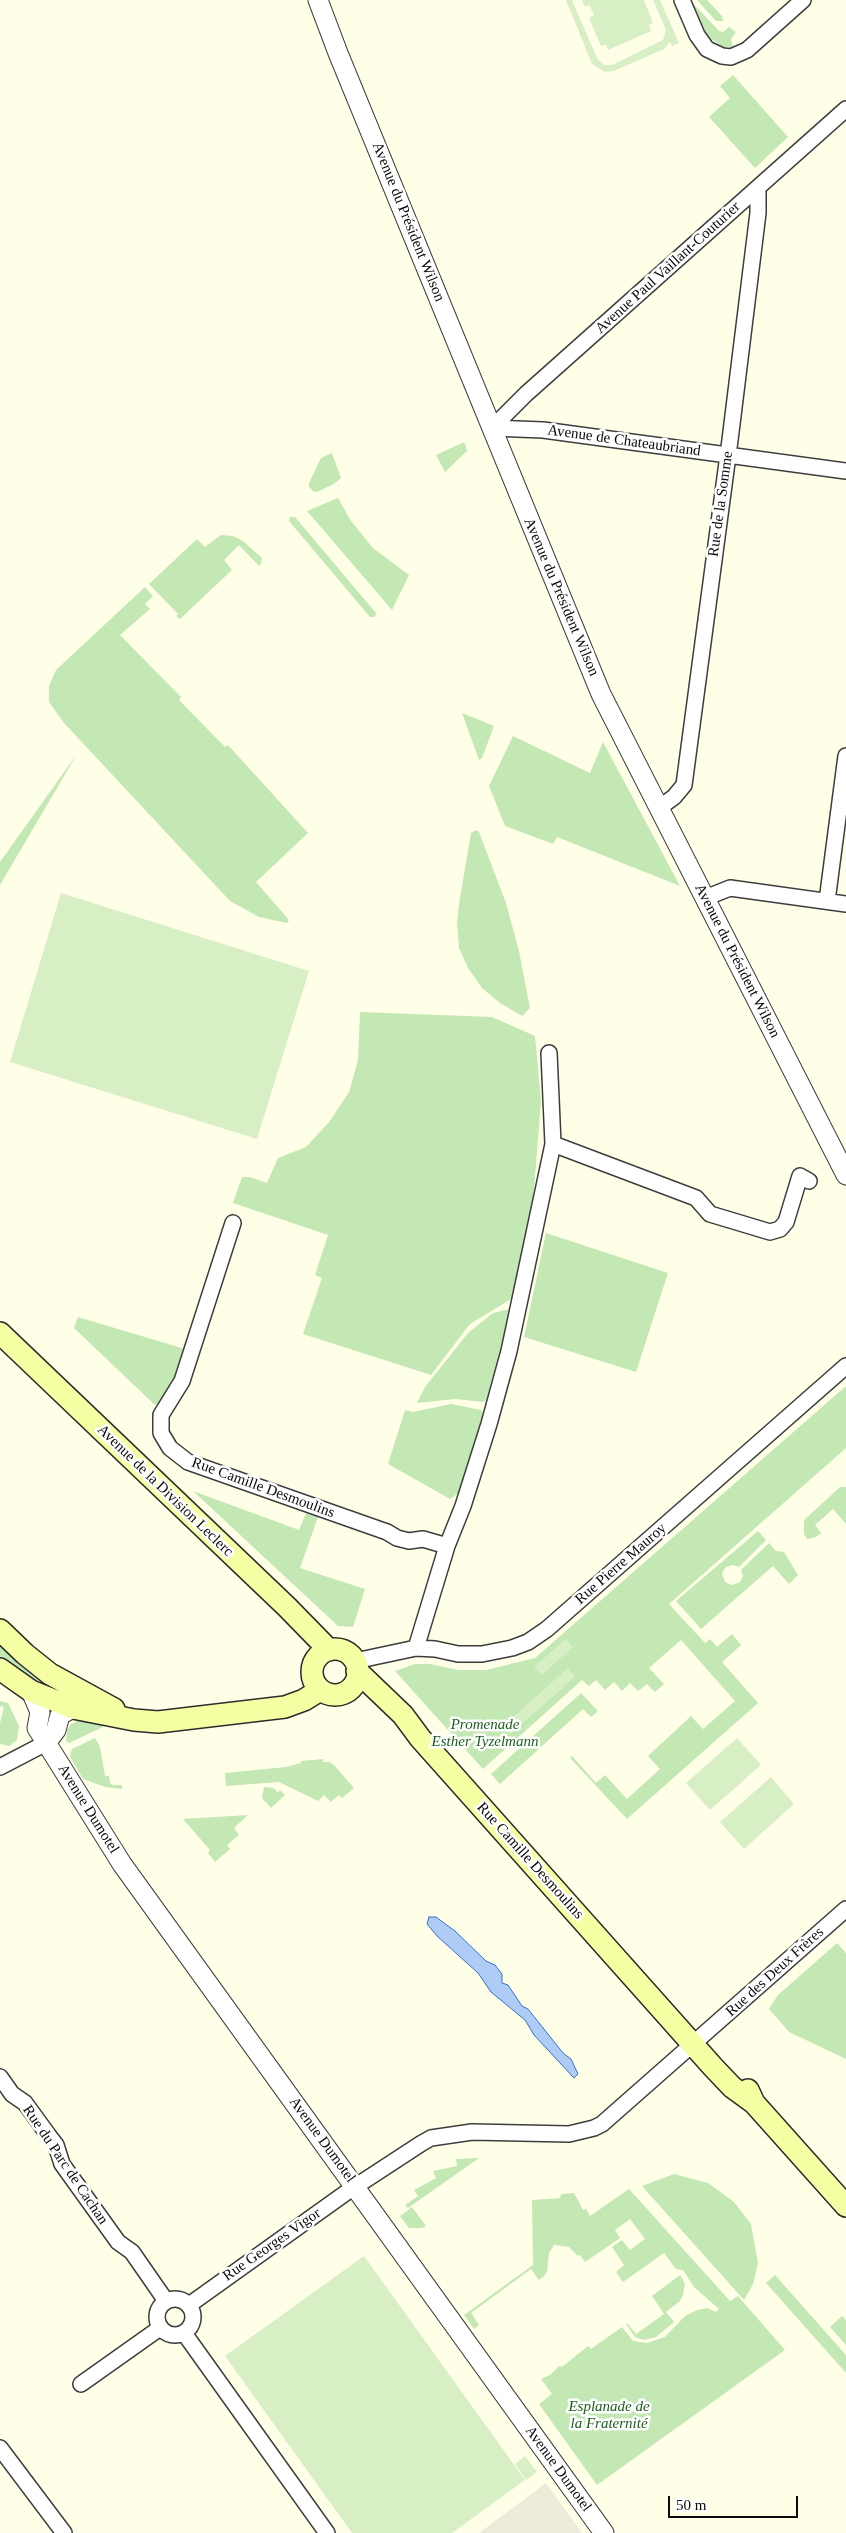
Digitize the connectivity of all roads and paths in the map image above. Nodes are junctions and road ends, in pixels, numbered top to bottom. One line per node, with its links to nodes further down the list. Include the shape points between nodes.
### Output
1 (318, 0): 6 (street, Avenue du Président Wilson)
2 (682, 0): 3 (street, via 697,35 707,49 731,57 747,50)
3 (803, 0)
4 (846, 109): 5 (street, Avenue Paul Vaillant-Couturier)
5 (758, 189): 6 (street, Avenue Paul Vaillant-Couturier, via 526,394); 7 (street, Rue de la Somme, via 758,213)
6 (492, 428): 7 (street, Avenue de Chateaubriand, via 543,430); 10 (street, Avenue du Président Wilson, via 601,694)
7 (728, 455): 8 (street, Avenue de Chateaubriand); 10 (street, Rue de la Somme, via 684,785 674,798)
8 (846, 471)
9 (846, 756): 12 (street)
10 (659, 808): 11 (street, Avenue du Président Wilson)
11 (704, 898): 12 (street, via 730,888); 16 (street, Avenue du Président Wilson)
12 (827, 901): 13 (street)
13 (846, 904)
14 (549, 1053): 15 (street)
15 (553, 1144): 17 (street, via 696,1198 710,1214 770,1232 780,1229 786,1222 800,1176); 21 (street, via 509,1351 463,1506)
16 (846, 1175)
17 (809, 1181)
18 (233, 1223): 21 (street, Rue Camille Desmoulins, via 182,1381 161,1415 160,1433 170,1448 188,1462 398,1538 410,1541 423,1539)
19 (0, 1333): 24 (main road, Avenue de la Division Leclerc, via 287,1606)
20 (846, 1366): 23 (street, Rue Pierre Mauroy, via 547,1629 528,1642 482,1654)
21 (447, 1546): 23 (street)
22 (0, 1630): 28 (main road, via 50,1674)
23 (416, 1648): 26 (street, Rue Pierre Mauroy)
24 (329, 1650): 26 (main road, via 341,1650); 27 (main road, via 317,1658 313,1668 314,1682)
25 (0, 1669): 28 (main road, via 31,1691)
26 (354, 1674): 27 (main road, via 337,1695); 32 (main road, Rue Camille Desmoulins, via 403,1714 420,1738 640,1983)
27 (320, 1690): 28 (main road, via 285,1707 158,1722)
28 (61, 1705): 29 (street, Avenue Dumotel, via 37,1728)
29 (46, 1743): 30 (street); 34 (street, Avenue Dumotel, via 122,1864)
30 (0, 1767)
31 (846, 1909): 32 (street, Rue des Deux Frères)
32 (699, 2040): 34 (street, Rue des Deux Frères, via 608,2120 594,2128 569,2134 472,2132 431,2138 409,2149); 35 (main road, Rue Camille Desmoulins, via 740,2078 754,2103)
33 (0, 2077): 36 (street, Rue du Parc de Cachan, via 12,2094 25,2103 56,2145 62,2164 118,2242 132,2252)
34 (356, 2186): 37 (street, Rue Georges Vigor); 44 (street, Avenue Dumotel)
35 (846, 2206)
36 (166, 2301): 37 (street, via 181,2300); 38 (street, via 157,2313)
37 (189, 2305): 39 (street, via 193,2321)
38 (160, 2328): 39 (street, via 173,2336); 40 (street)
39 (184, 2333): 43 (street)
40 (81, 2384)
41 (0, 2448): 42 (street)
42 (64, 2533)
43 (327, 2533)
44 (604, 2533)

